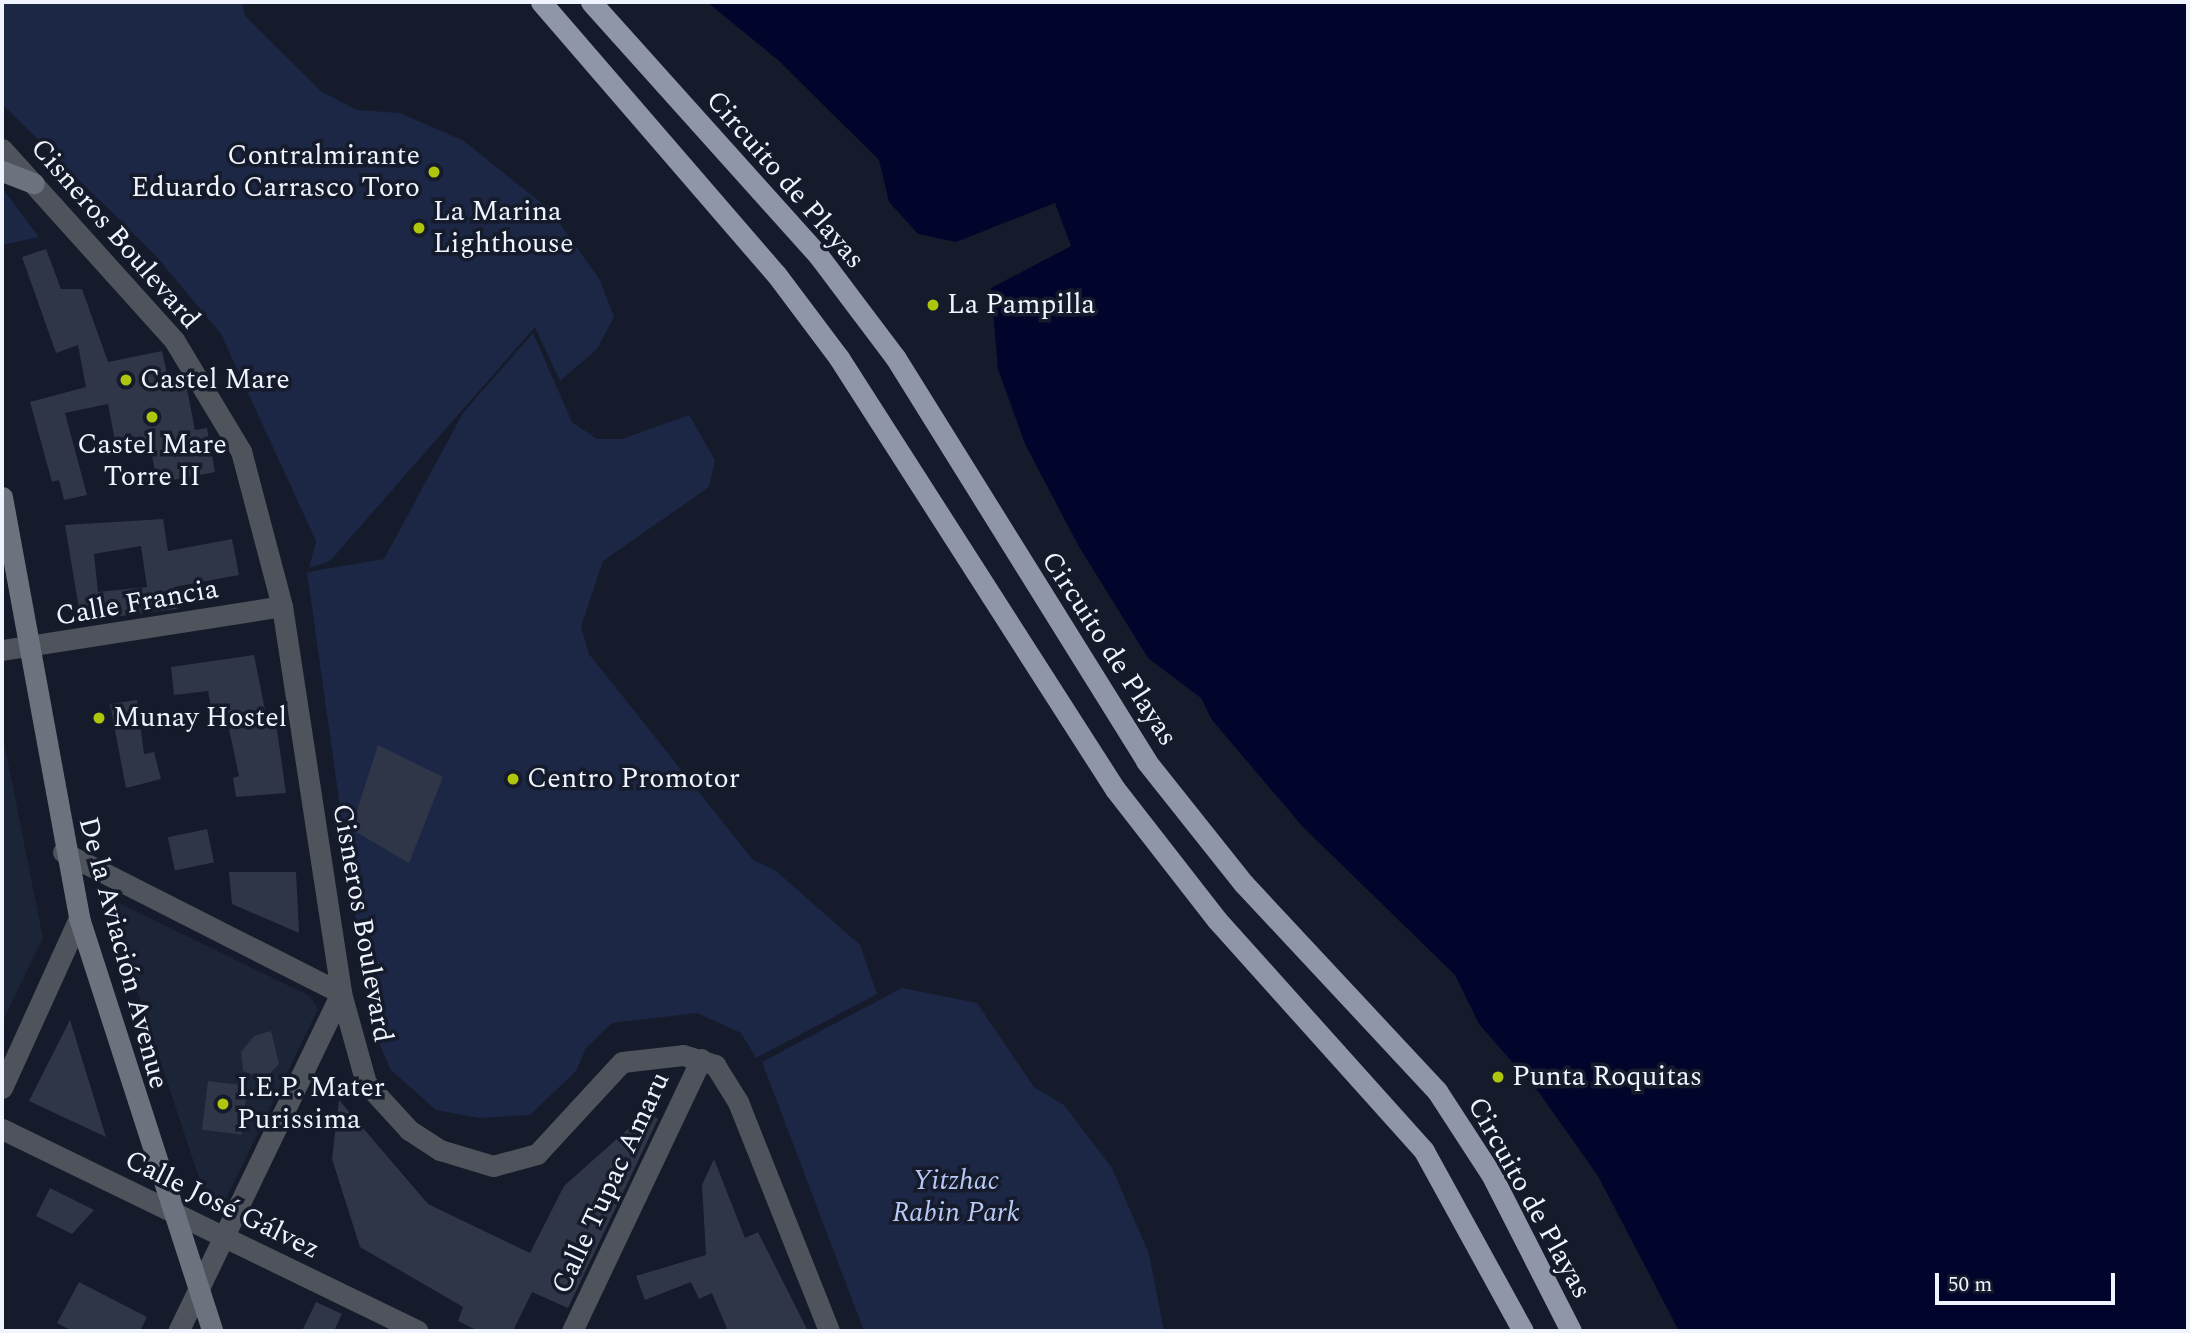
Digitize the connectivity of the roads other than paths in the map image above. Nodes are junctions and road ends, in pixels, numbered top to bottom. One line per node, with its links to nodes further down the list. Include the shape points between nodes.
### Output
1 (541, 2): 24 (highway, via 776,274 839,358 1115,789 1217,919 1424,1150)
2 (591, 2): 25 (highway, Circuito de Playas, via 818,255 895,358 1146,761 1244,884 1437,1091 1491,1174)
3 (2, 149): 5 (street, Cisneros Boulevard)
4 (2, 171): 5 (main road)
5 (34, 183): 7 (street, Cisneros Boulevard, via 174,340 212,395 241,451)
6 (2, 497): 9 (main road, De la Aviación Avenue)
7 (282, 606): 9 (street, Calle Francia); 12 (street, Cisneros Boulevard)
8 (2, 650): 9 (street, Calle Francia)
9 (28, 650): 10 (main road, De la Aviación Avenue)
10 (63, 852): 11 (main road, De la Aviación Avenue); 12 (street)
11 (79, 918): 14 (street); 16 (main road, De la Aviación Avenue)
12 (341, 993): 13 (street, Cisneros Boulevard, via 354,1054 386,1110 440,1150 493,1166 537,1154 622,1062 652,1055); 17 (street)
13 (701, 1059): 22 (street, Calle Tupac Amaru); 23 (street, via 726,1076)
14 (2, 1088)
15 (2, 1129): 16 (street, Calle José Gálvez)
16 (169, 1210): 17 (street, Calle José Gálvez); 18 (main road, De la Aviación Avenue)
17 (225, 1237): 18 (street); 21 (street, Calle José Gálvez)
18 (198, 1292): 19 (street); 20 (main road, De la Aviación Avenue)
19 (178, 1331)
20 (212, 1331)
21 (418, 1331)
22 (572, 1331)
23 (829, 1331)
24 (1523, 1331)
25 (1571, 1331)

